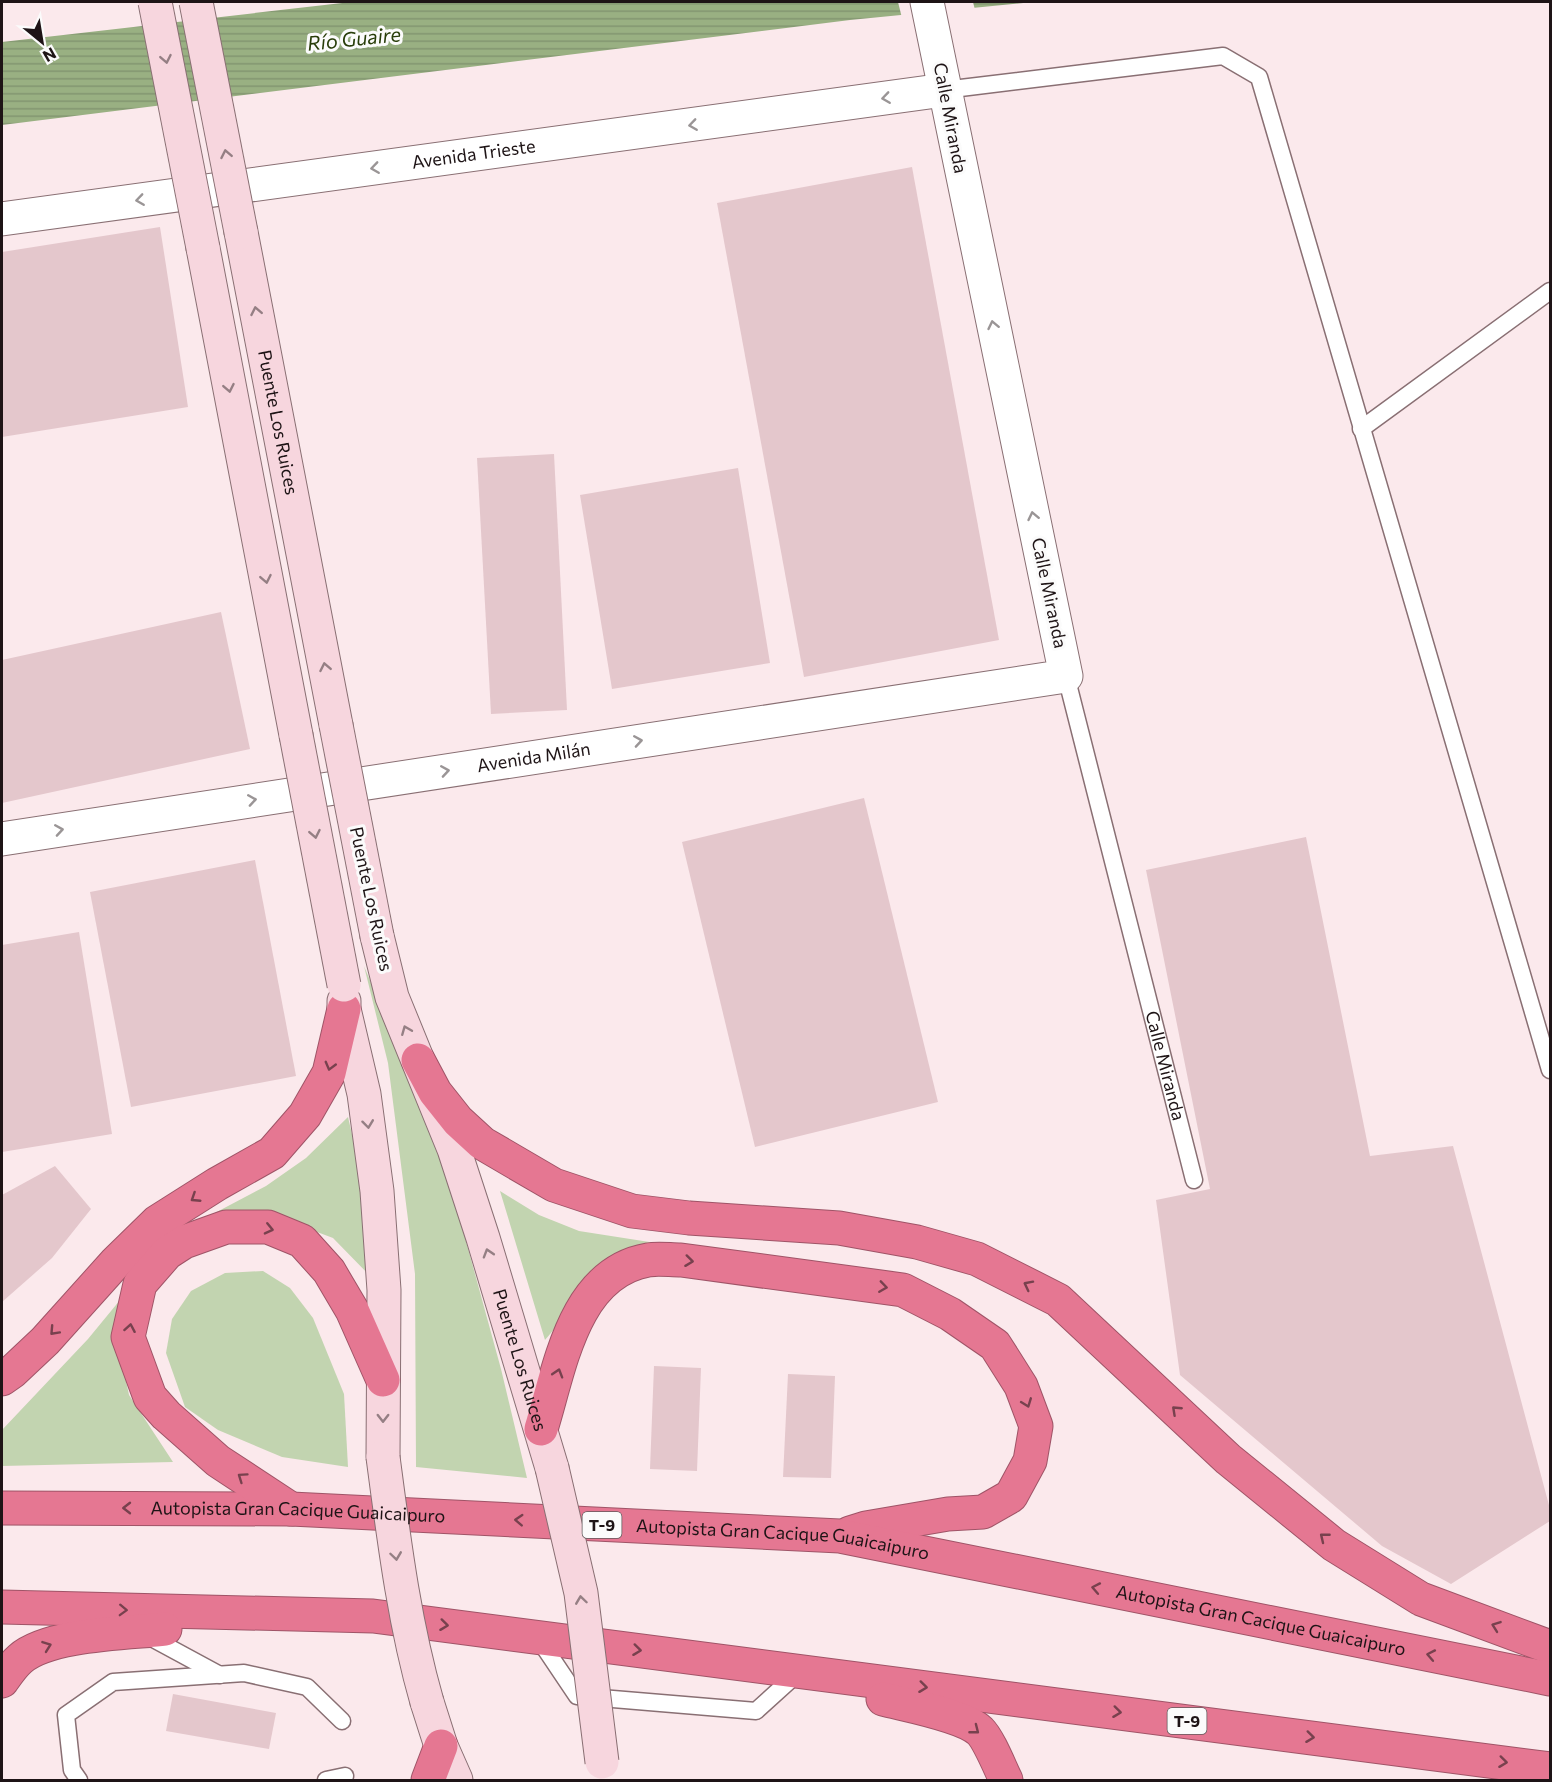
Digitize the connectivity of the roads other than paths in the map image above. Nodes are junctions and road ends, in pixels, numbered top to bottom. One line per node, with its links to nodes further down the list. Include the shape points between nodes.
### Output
1 (155, 2): 10 (main road, one-way to 10, bridge)
2 (196, 2): 11 (main road, Puente Los Ruices, one-way to 2, bridge, via 392,997 377,936)
3 (927, 2): 4 (street, Calle Miranda)
4 (943, 83): 5 (street, Avenida Trieste, one-way to 5); 7 (lane, via 1223,56 1259,77); 8 (street, Calle Miranda, one-way to 4)
5 (2, 219)
6 (1551, 291): 7 (lane)
7 (1361, 429): 12 (lane)
8 (1066, 676): 9 (street, Avenida Milán, one-way to 8); 13 (lane, Calle Miranda)
9 (2, 839)
10 (344, 997): 14 (highway, one-way to 14, via 329,1073 305,1115 272,1153 157,1222 45,1341); 15 (main road, one-way to 15, via 364,1094 377,1191 384,1290)
11 (418, 1060): 16 (main road, Puente Los Ruices, one-way to 11, via 454,1149); 24 (highway, one-way to 11, via 1421,1599 1334,1545 1228,1459 1058,1300 977,1259 917,1242 839,1228 632,1211 554,1185 482,1143 458,1121 435,1092)
12 (1551, 1070)
13 (1194, 1180)
14 (2, 1379)
15 (383, 1380): 18 (highway, one-way to 15, via 218,1461 150,1397 128,1337 140,1284 167,1253 184,1242 226,1227 268,1227 302,1241 329,1271 352,1310); 30 (main road, one-way to 30, bridge, via 383,1457 397,1564 415,1661)
16 (541, 1429): 19 (highway, one-way to 19, via 571,1329 589,1299 623,1268 649,1260 681,1260 903,1290 950,1314 994,1345 1021,1386 1036,1426 1030,1461 1011,1496 982,1512 936,1516); 32 (main road, Puente Los Ruices, one-way to 16, bridge, via 580,1593)
17 (2, 1508): 18 (highway, Autopista Gran Cacique Guaicaipuro / T-9, one-way to 17)
18 (291, 1509): 19 (highway, Autopista Gran Cacique Guaicaipuro / T-9, one-way to 18)
19 (840, 1536): 27 (highway, Autopista Gran Cacique Guaicaipuro / T-9, one-way to 19)
20 (2, 1607): 21 (highway, T-9, one-way to 21)
21 (323, 1616): 22 (highway); 23 (highway, T-9, one-way to 23, via 373,1616)
22 (140, 1632): 26 (lane); 28 (highway, one-way to 22, via 20,1659 47,1644)
23 (538, 1637): 25 (highway, T-9, one-way to 25); 25 (lane, via 577,1696 756,1711)
24 (1551, 1647)
25 (812, 1672): 31 (highway, T-9, one-way to 31); 38 (highway, one-way to 38, via 863,1694 955,1718 980,1731)
26 (220, 1675): 29 (lane, via 244,1674 307,1687); 34 (lane, via 113,1682 66,1715 72,1770)
27 (1551, 1679)
28 (2, 1681)
29 (342, 1721)
30 (441, 1746): 36 (highway); 37 (main road)
31 (1551, 1769)
32 (602, 1772)
33 (345, 1776): 35 (lane)
34 (79, 1780)
35 (326, 1780)
36 (428, 1780)
37 (456, 1780)
38 (1006, 1780)

